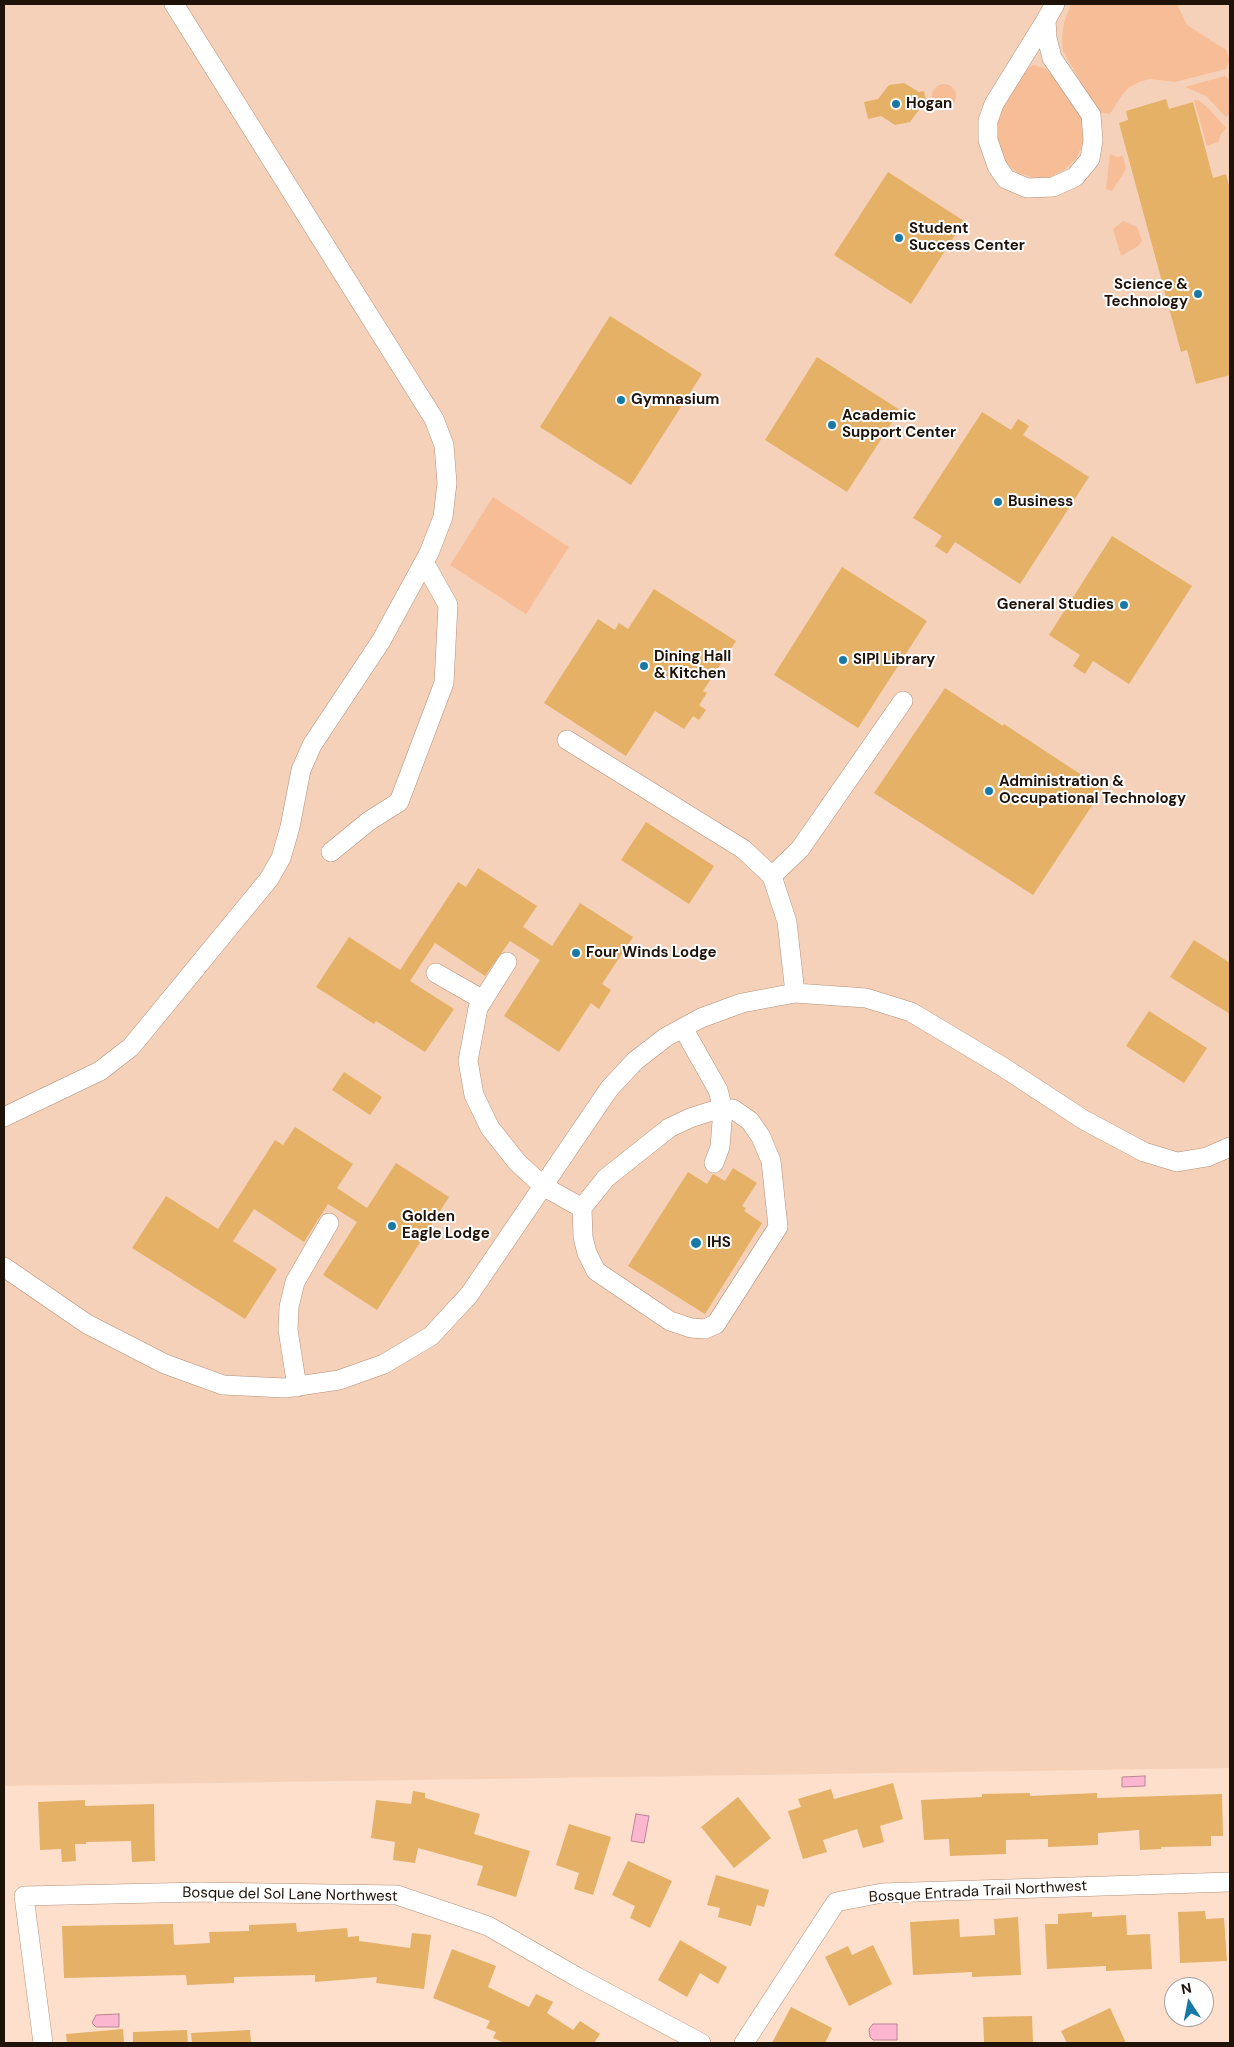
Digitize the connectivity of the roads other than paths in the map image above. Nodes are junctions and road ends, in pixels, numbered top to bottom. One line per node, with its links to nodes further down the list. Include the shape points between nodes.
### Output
1 (174, 4): 3 (street, via 434,419 444,445 447,483 442,517)
2 (1051, 12): 2 (street, via 994,104 988,121 988,140 997,166 1006,179 1026,188 1053,187 1075,177 1090,159 1093,140 1091,115 1052,58 1047,38)
3 (424, 562): 6 (street, via 448,605 444,683 399,802 369,820); 14 (street, via 381,641 312,745 301,770 281,858 269,879 131,1047 100,1071)
4 (903, 701): 7 (street, via 800,849)
5 (567, 740): 7 (street, via 743,849)
6 (331, 852)
7 (772, 876): 10 (street, via 787,922)
8 (508, 962): 11 (street)
9 (436, 973): 11 (street)
10 (796, 993): 12 (street, via 742,1003); 15 (street, via 866,998 911,1012 1084,1120 1144,1152 1177,1162 1207,1157)
11 (483, 1000): 17 (street, via 478,1008 468,1061 474,1095 490,1128 517,1162)
12 (683, 1028): 13 (street, via 718,1090); 17 (street, via 635,1061 609,1089)
13 (723, 1109): 16 (street, via 720,1147); 18 (street, via 669,1128 606,1178); 18 (street, via 733,1110 750,1121 761,1137 771,1161 778,1227 716,1324 705,1329 670,1321 596,1271 583,1237)
14 (4, 1117)
15 (1230, 1148)
16 (714, 1163)
17 (543, 1186): 18 (street); 21 (street, via 469,1295 431,1336 384,1364 339,1380)
18 (582, 1208)
19 (329, 1222): 21 (street, via 295,1282 289,1307 288,1330)
20 (4, 1267): 21 (street, via 87,1324 165,1364 223,1385)
21 (297, 1387)
22 (1230, 1882): 25 (street, Bosque Entrada Trail Northwest, via 882,1893 836,1902)
23 (43, 2043): 24 (street, Bosque del Sol Lane Northwest, via 24,1896 201,1892 397,1895 488,1926)
24 (701, 2043)
25 (744, 2043)

